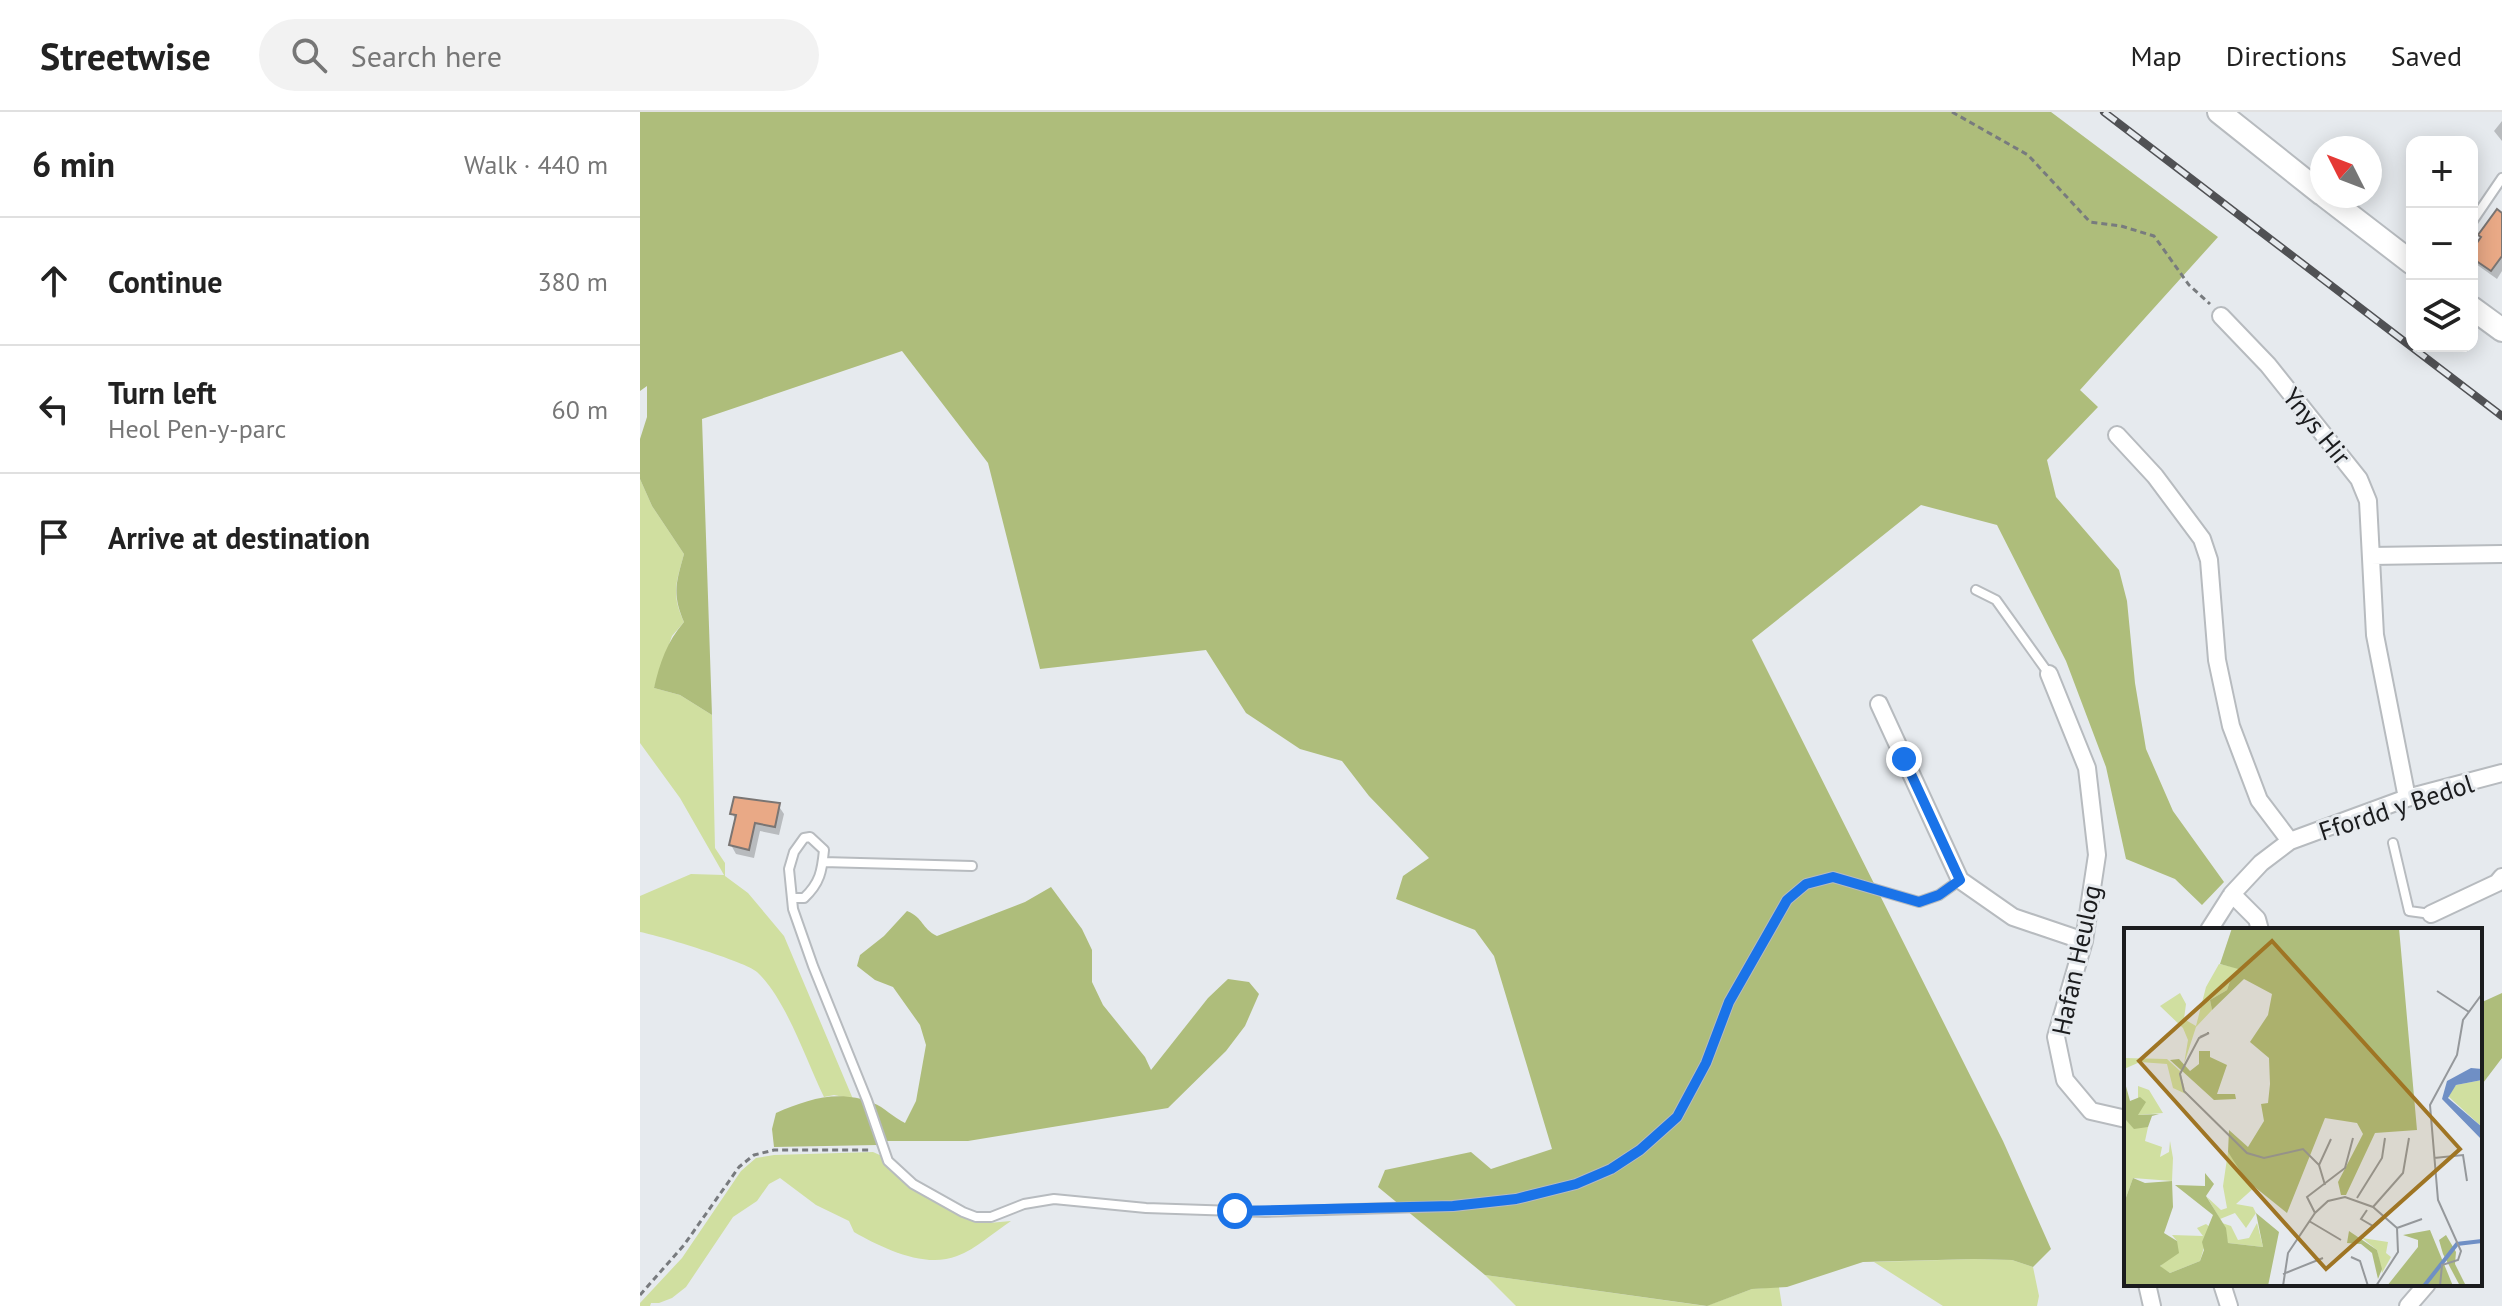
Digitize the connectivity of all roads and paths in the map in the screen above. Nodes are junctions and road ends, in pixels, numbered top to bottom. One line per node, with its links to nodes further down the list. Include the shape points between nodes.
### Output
1 (1952, 112): 9 (path, via 2028,155 2090,222 2154,236 2189,285)
2 (2219, 112): 4 (street)
3 (2502, 178): 6 (lane)
4 (2310, 185)
5 (2340, 208): 7 (street)
6 (2478, 213)
7 (2406, 258)
8 (2478, 312): 10 (street)
9 (2221, 316): 13 (street, Ynys Hir, via 2268,365 2359,479 2368,501)
10 (2502, 330)
11 (2117, 435): 19 (street, via 2202,539 2231,726 2259,800)
12 (2502, 554): 13 (street)
13 (2371, 556): 18 (street, Ynys Hir, via 2375,635)
14 (1976, 590): 15 (lane, via 1996,600)
15 (2049, 674): 30 (street, Hafan Heulog, via 2087,768 2097,855)
16 (1879, 704): 24 (street)
17 (2502, 773): 18 (street, Ffordd y Bedol)
18 (2407, 798): 19 (street, Ffordd y Bedol)
19 (2290, 841): 25 (street, Ffordd y Bedol)
20 (2393, 843): 27 (lane, via 2409,911)
21 (823, 862): 22 (lane); 26 (lane, via 813,890 804,898); 26 (lane, via 824,850 804,838 789,869)
22 (972, 866)
23 (2502, 877): 27 (street)
24 (1960, 880): 30 (street, via 2013,917); 32 (lane, via 1919,902 1833,877 1806,884 1787,900 1735,991 1677,1117 1640,1150 1576,1184 1453,1206 1265,1212 1054,1199 976,1217 913,1184 888,1161)
25 (2232, 894): 28 (street, Ffordd y Bedol); 29 (street)
26 (792, 898): 32 (lane)
27 (2431, 914)
28 (2210, 928)
29 (2259, 928)
30 (2084, 941): 31 (street, Hafan Heulog, via 2056,1037 2065,1080 2091,1111)
31 (2124, 1119)
32 (885, 1151): 36 (path, via 774,1150 754,1155)
33 (2147, 1286): 37 (street)
34 (2223, 1286): 38 (street)
35 (2425, 1286): 39 (street)
36 (640, 1295)
37 (2152, 1306)
38 (2229, 1306)
39 (2408, 1306)

